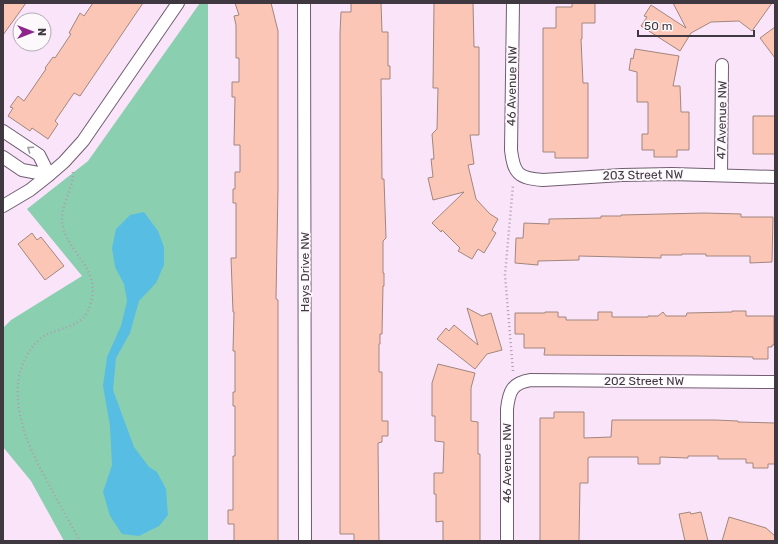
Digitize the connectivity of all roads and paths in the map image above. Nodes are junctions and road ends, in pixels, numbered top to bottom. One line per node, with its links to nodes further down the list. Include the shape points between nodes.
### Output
1 (178, 3): 7 (street, via 91,131)
2 (304, 3): 18 (street, Hays Drive NW)
3 (513, 3): 8 (street, 46 Avenue NW, via 511,150)
4 (722, 66): 10 (street, 47 Avenue NW)
5 (3, 131): 9 (street, one-way to 5, via 38,155)
6 (3, 157): 9 (street, via 22,170)
7 (66, 159): 9 (street); 13 (path, via 72,164 73,176 63,208 62,222 67,238 89,271 93,289 92,300 78,323 48,334 32,345)
8 (515, 169): 10 (street, 203 Street NW, via 521,176 543,180 622,174); 15 (path, via 505,275)
9 (49, 175): 12 (street)
10 (721, 175): 11 (street, 203 Street NW)
11 (775, 177)
12 (3, 206)
13 (22, 357)
14 (775, 382): 15 (street, 202 Street NW, via 531,380 522,381)
15 (514, 386): 19 (street, 46 Avenue NW, via 507,409)
16 (20, 429): 17 (path)
17 (80, 541)
18 (306, 541)
19 (506, 541)

